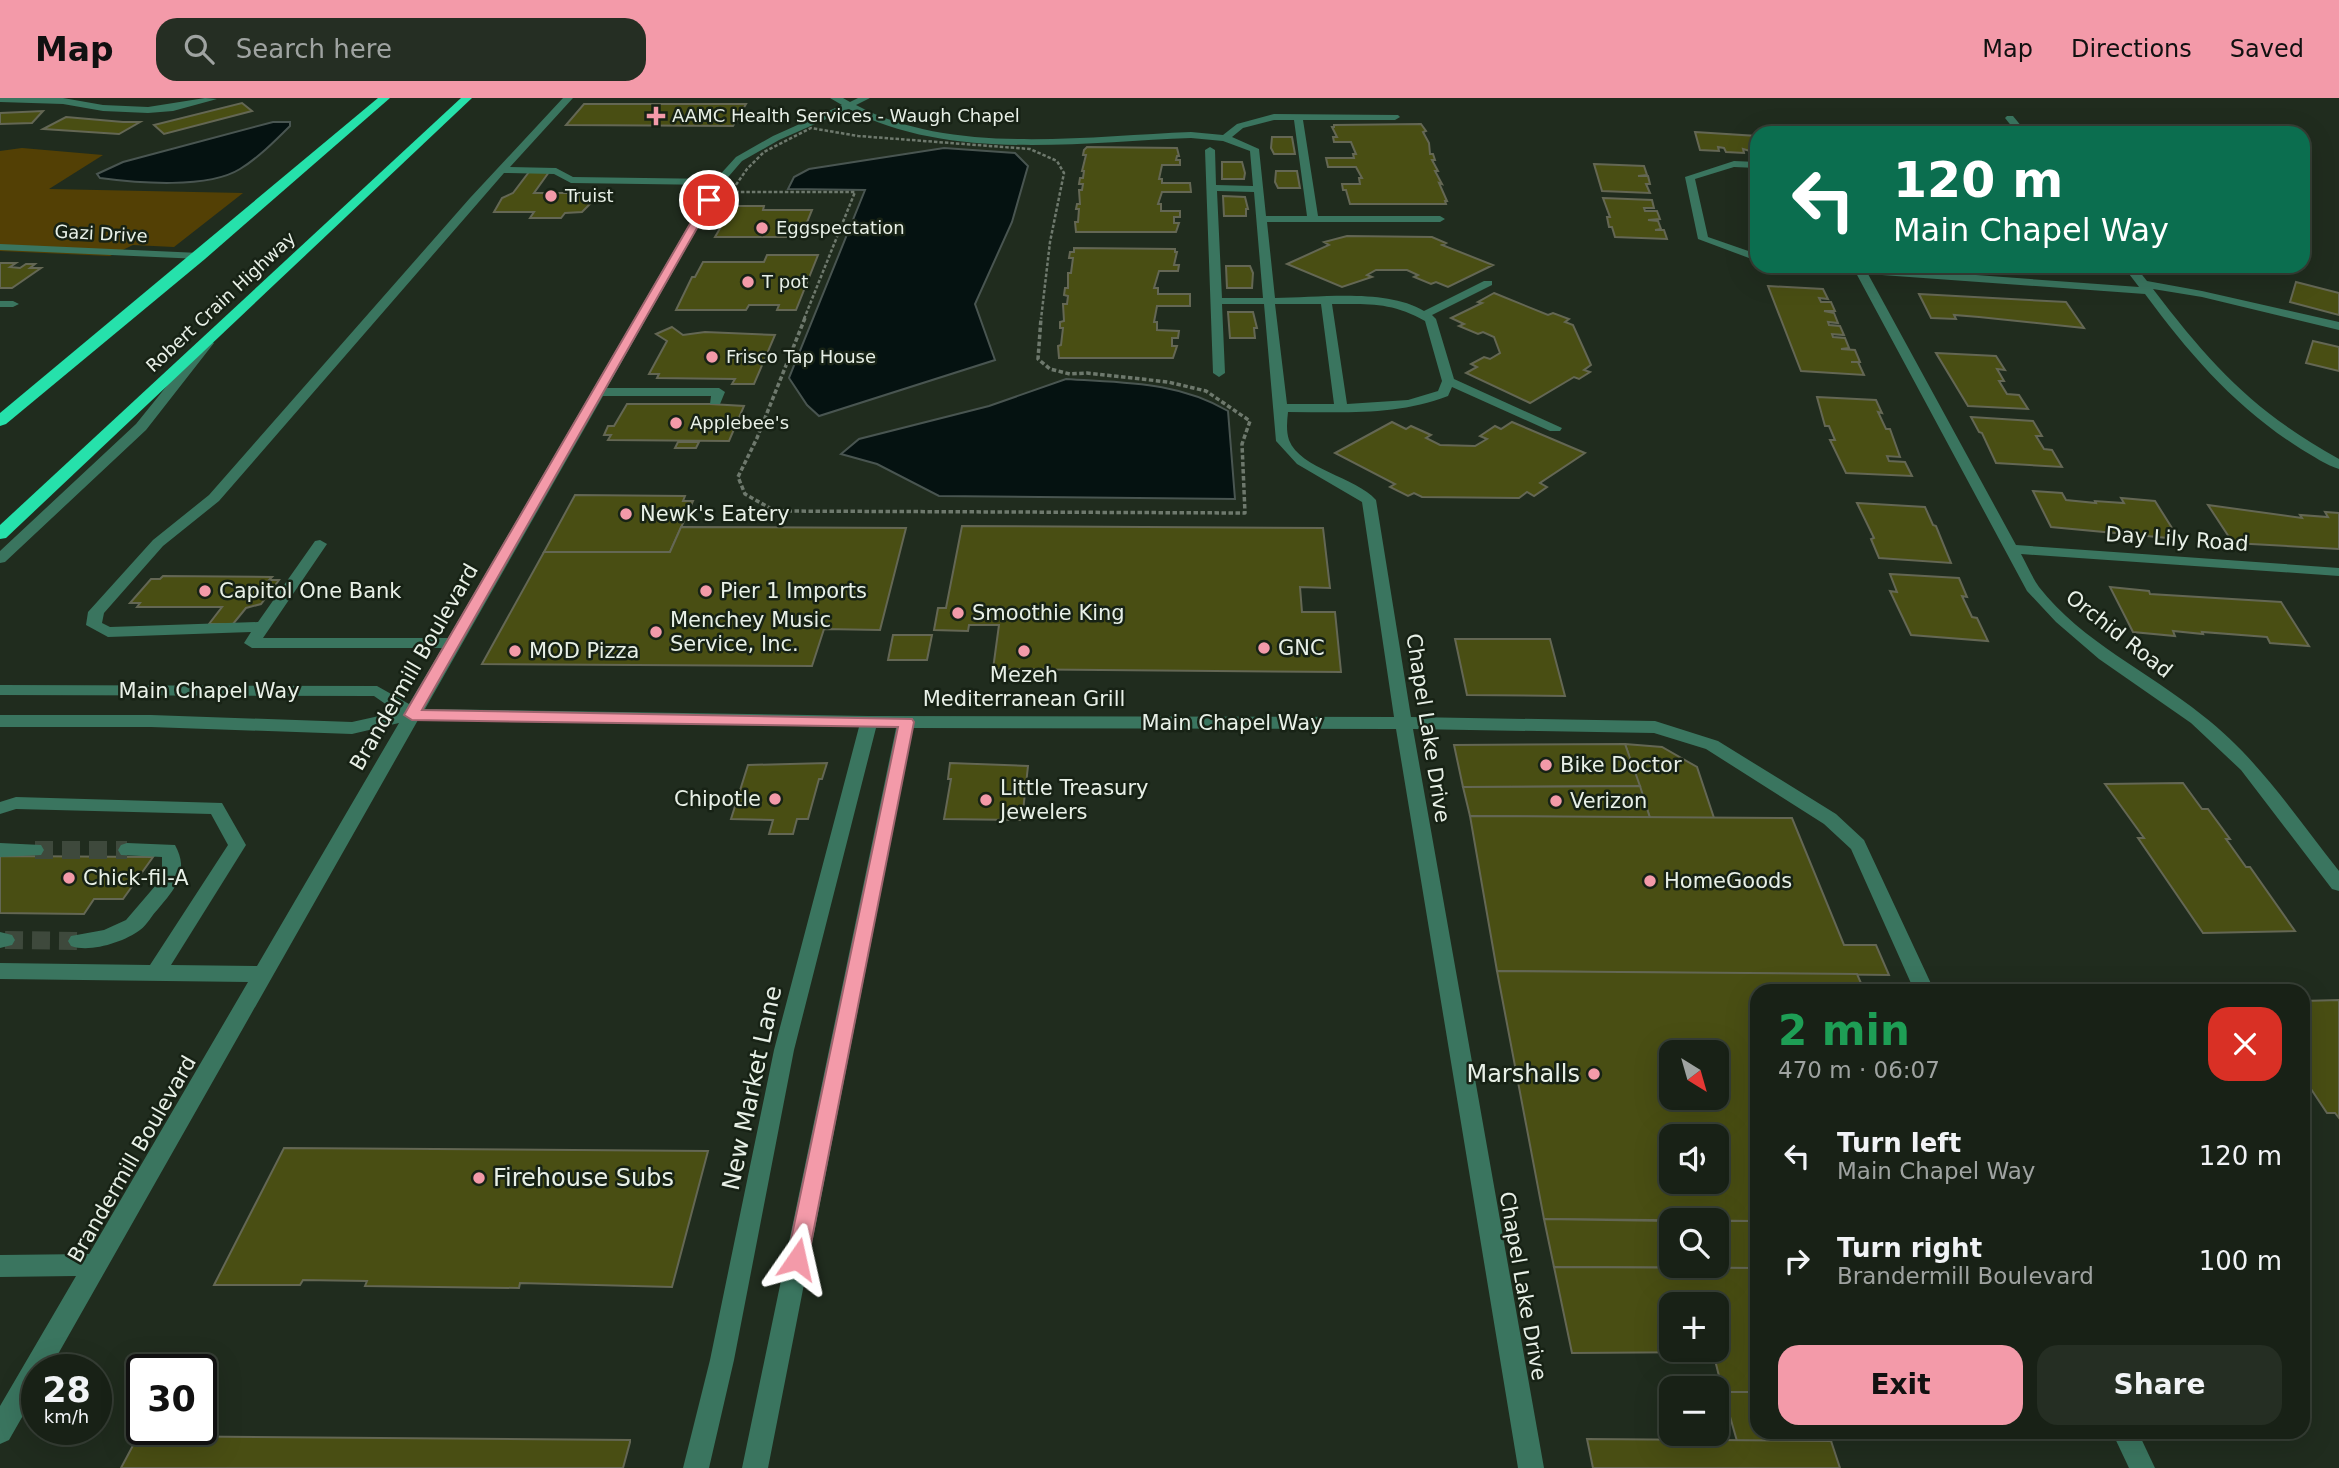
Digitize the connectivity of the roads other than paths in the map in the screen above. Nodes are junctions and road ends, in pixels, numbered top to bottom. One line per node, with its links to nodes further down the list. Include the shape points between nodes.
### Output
1 (385, 98): 25 (highway)
2 (568, 98): 15 (street)
3 (0, 99): 4 (street, via 148,110)
4 (212, 99)
5 (850, 100): 12 (street, Chapel Lake Drive, via 867,114 960,139); 16 (street, Brandermill Boulevard, via 739,159)
6 (472, 102): 11 (highway); 23 (highway, Robert Crain Highway)
7 (1298, 117): 8 (street); 12 (street, via 1255,120); 20 (street)
8 (1395, 117)
9 (2010, 118): 10 (street)
10 (2016, 126)
11 (449, 133)
12 (1224, 138): 19 (street, Chapel Lake Drive, via 1254,149)
13 (1210, 150): 18 (street)
14 (1750, 165): 26 (street, via 1734,164 1690,177 1703,239)
15 (502, 170): 16 (street, via 556,171 571,180); 56 (street, via 214,498 158,543 96,612 94,625 108,632)
16 (719, 182): 42 (street, Brandermill Boulevard)
17 (393, 185): 23 (highway)
18 (1213, 188): 19 (street); 32 (street)
19 (1259, 189): 21 (street, Chapel Lake Drive)
20 (1313, 218): 21 (street); 22 (street)
21 (1262, 219): 33 (street, Chapel Lake Drive)
22 (1440, 219)
23 (322, 234): 39 (highway, Robert Crain Highway)
24 (0, 247): 25 (street, Gazi Drive)
25 (200, 256): 43 (highway)
26 (1750, 256)
27 (1862, 273): 53 (street, Orchid Road)
28 (1910, 273): 31 (street)
29 (2134, 273): 31 (street)
30 (1488, 282): 37 (street)
31 (2145, 287): 38 (street, via 2202,294); 50 (street, via 2236,395)
32 (1217, 301): 33 (street); 40 (street)
33 (1269, 301): 34 (street); 46 (street, Chapel Lake Drive)
34 (1326, 301): 37 (street, via 1384,301); 45 (street)
35 (0, 304): 36 (street)
36 (13, 304)
37 (1424, 314): 41 (street, via 1430,319)
38 (2339, 326)
39 (211, 339): 51 (highway, Robert Crain Highway); 54 (street, via 141,427)
40 (1219, 373)
41 (1448, 380): 45 (street, via 1444,393 1428,401); 48 (street)
42 (599, 392): 44 (street, via 719,392); 57 (street, Brandermill Boulevard)
43 (28, 399): 47 (highway); 49 (highway)
44 (715, 401)
45 (1341, 406): 46 (street)
46 (1282, 408): 63 (street, Chapel Lake Drive, via 1282,442 1292,455 1369,500)
47 (0, 421)
48 (1555, 428)
49 (0, 429)
50 (2339, 465)
51 (0, 534)
52 (320, 544): 56 (street)
53 (2011, 549): 55 (street, Day Lily Road); 68 (street, Orchid Road, via 2032,588 2061,619 2197,719 2247,766)
54 (0, 559)
55 (2339, 572)
56 (264, 627): 57 (street, via 252,643)
57 (455, 643): 59 (street, Brandermill Boulevard)
58 (0, 691): 59 (street, Main Chapel Way, via 377,691)
59 (412, 715): 60 (street, Main Chapel Way, via 352,728); 61 (street, Main Chapel Way); 72 (street, Brandermill Boulevard)
60 (0, 721)
61 (869, 722): 62 (street, Main Chapel Way); 78 (street, New Market Lane, via 784,1050)
62 (906, 722): 63 (street, Main Chapel Way); 79 (street)
63 (1404, 723): 73 (street, Main Chapel Way, via 1655,727 1712,745 1830,820 1858,845); 80 (street, Chapel Lake Drive)
64 (0, 808): 71 (street, via 16,803 216,808 237,845)
65 (0, 850): 66 (street)
66 (35, 850)
67 (127, 850): 69 (street, via 169,850 172,880 134,925 107,937)
68 (2339, 884)
69 (78, 941)
70 (0, 971): 71 (street)
71 (156, 972): 72 (street)
72 (265, 974): 74 (street, Brandermill Boulevard)
73 (1921, 984)
74 (96, 1265): 75 (street); 76 (street, Brandermill Boulevard)
75 (0, 1266)
76 (0, 1431)
77 (2128, 1439): 81 (street)
78 (696, 1468)
79 (755, 1468)
80 (1531, 1468)
81 (2142, 1468)

